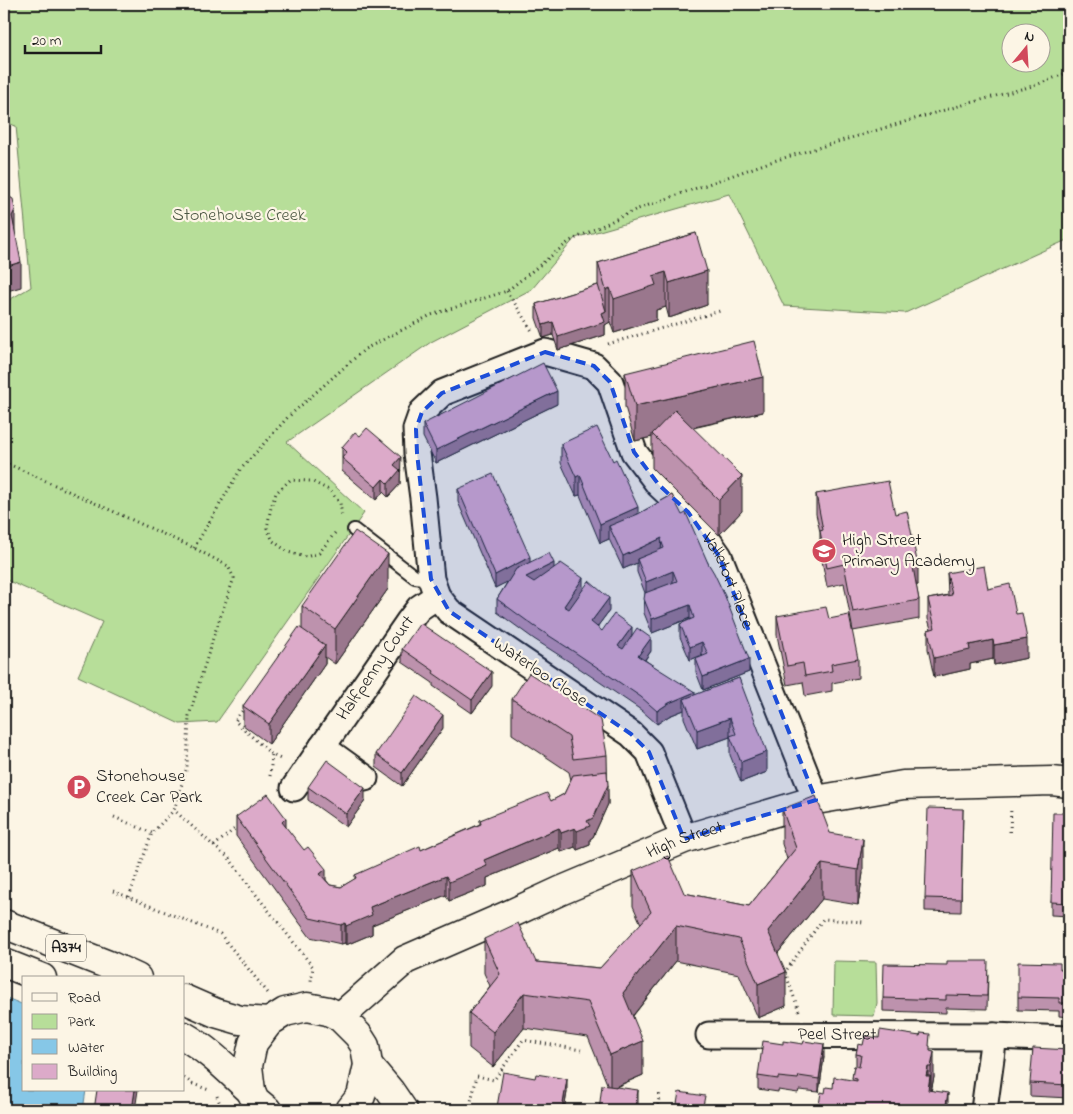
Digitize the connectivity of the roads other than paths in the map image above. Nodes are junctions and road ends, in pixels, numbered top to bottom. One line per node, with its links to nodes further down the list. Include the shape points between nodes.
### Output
1 (354, 530): 2 (lane)
2 (434, 588): 3 (street, Halfpenny Court); 7 (street, Valletort Place, via 417,453 416,429 422,412 442,393 555,355 594,366 610,382 634,452 659,485 688,512 719,556); 8 (street, Waterloo Close, via 449,611 631,734 649,752)
3 (322, 747): 4 (street); 5 (street, Halfpenny Court)
4 (365, 778)
5 (300, 779)
6 (1069, 783): 7 (street, High Street, via 1052,780 903,785)
7 (816, 800): 8 (street, High Street)
8 (684, 839): 15 (street, High Street, via 405,960)
9 (4, 924): 12 (street, A374)
10 (4, 963): 11 (street, A374)
11 (37, 976)
12 (133, 976)
13 (185, 999): 14 (street, via 240,1020)
14 (287, 1014): 15 (street, via 328,1011); 21 (street, via 253,1044 248,1066)
15 (340, 1017): 20 (street, via 365,1046)
16 (709, 1035): 17 (street, Peel Street)
17 (994, 1036): 19 (street, Peel Street); 24 (street)
18 (185, 1037): 21 (street, via 225,1067)
19 (1069, 1039)
20 (368, 1065): 22 (street, via 361,1096); 23 (street)
21 (257, 1103)
22 (350, 1110)
23 (403, 1110)
24 (984, 1110)

